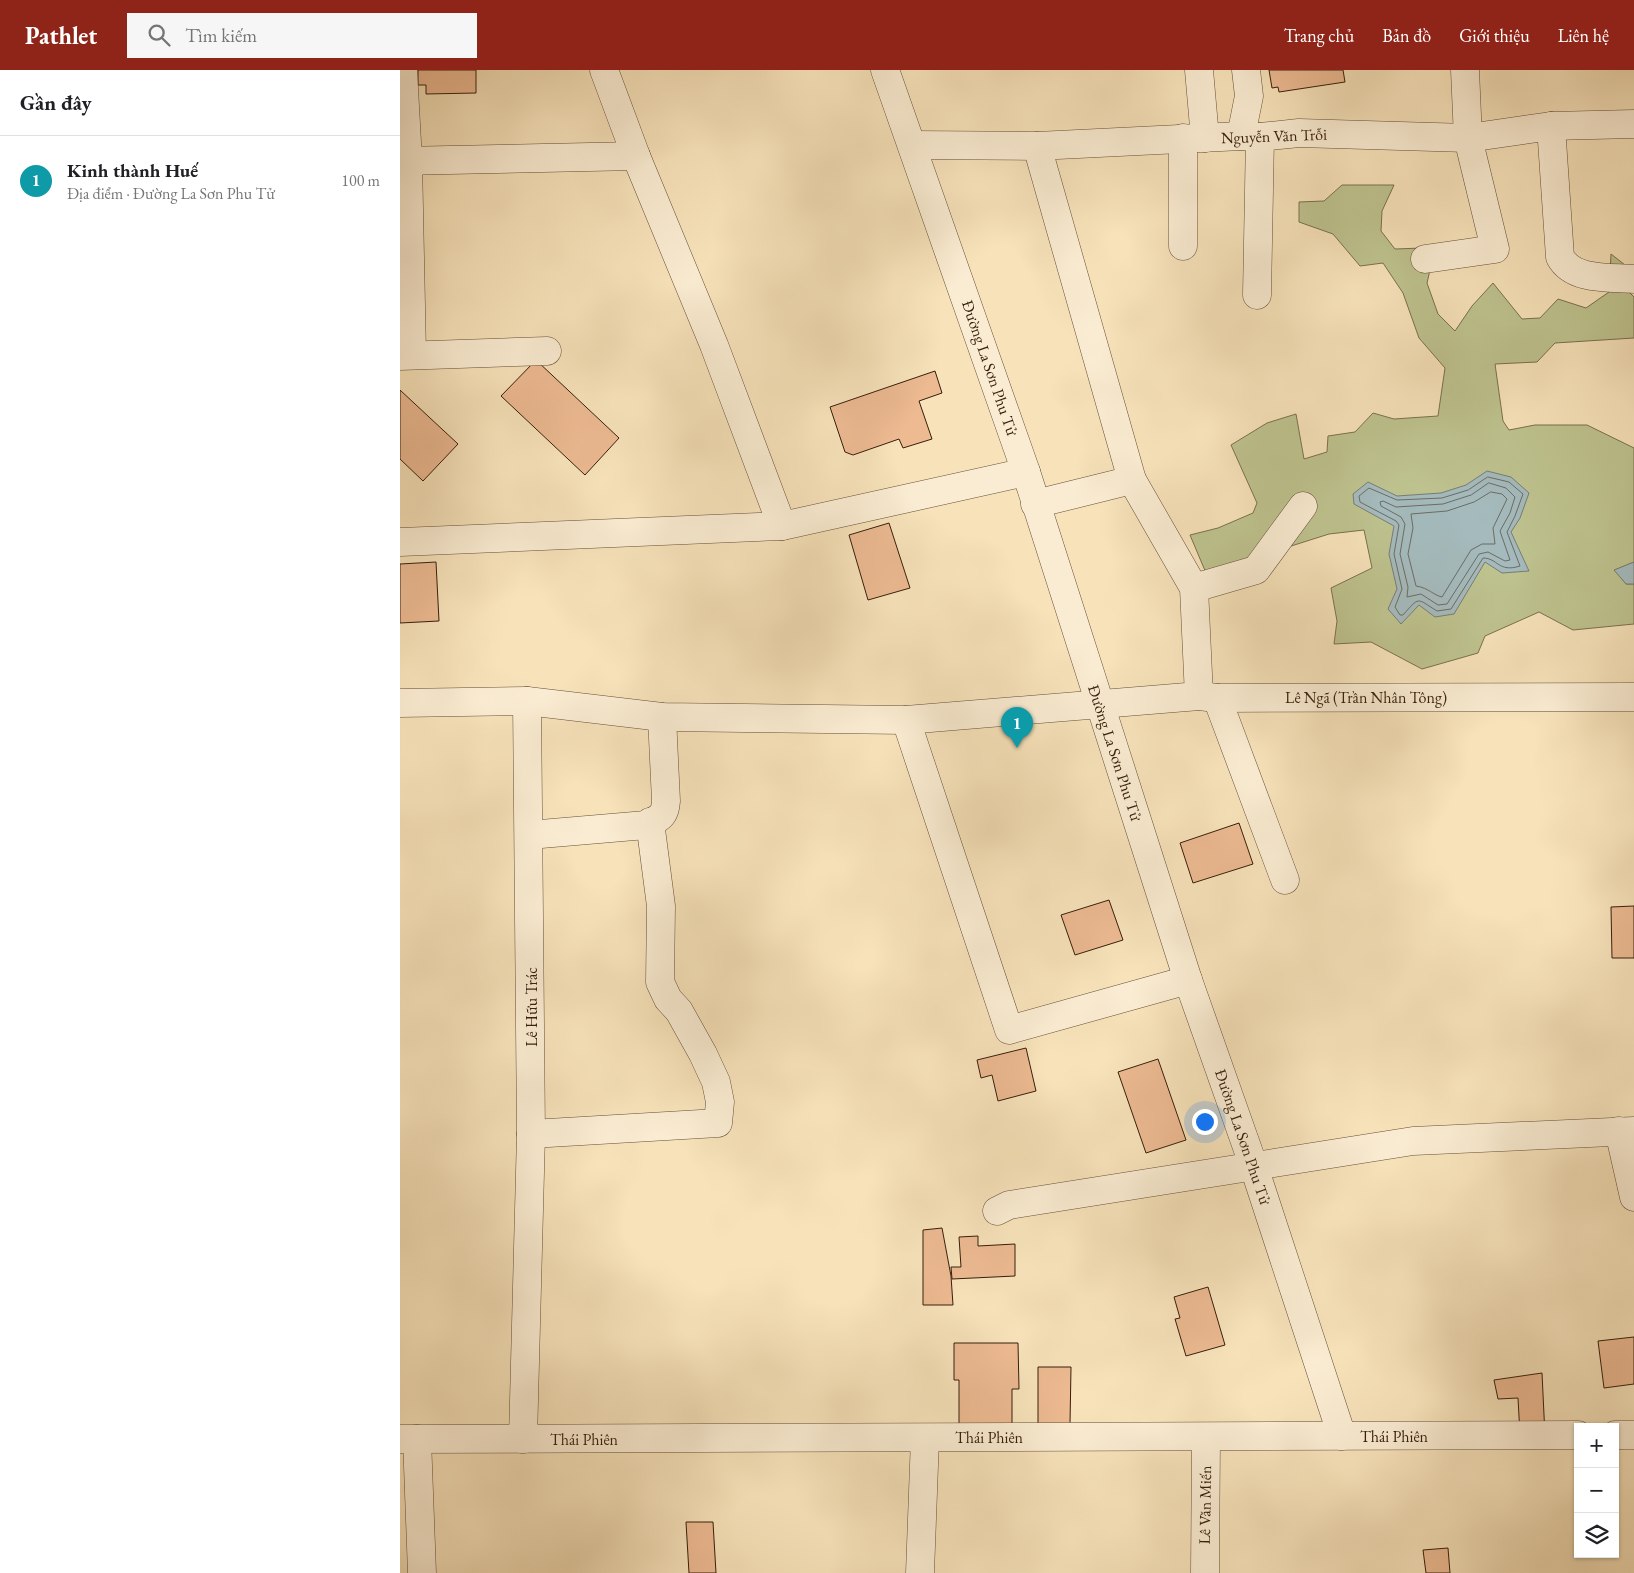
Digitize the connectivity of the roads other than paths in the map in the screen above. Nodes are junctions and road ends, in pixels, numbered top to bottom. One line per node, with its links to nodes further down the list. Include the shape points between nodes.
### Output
1 (403, 70): 15 (street)
2 (604, 70): 14 (street)
3 (885, 70): 12 (street, Đường La Sơn Phu Tử)
4 (1199, 70): 10 (street)
5 (1246, 70): 9 (street)
6 (1465, 70): 11 (street)
7 (1634, 124): 8 (street, Nguyễn Văn Trỗi)
8 (1550, 126): 11 (street, Nguyễn Văn Trỗi); 18 (street, via 1563,263 1584,275)
9 (1251, 137): 10 (street, Nguyễn Văn Trỗi); 11 (street, Nguyễn Văn Trỗi, via 1299,133); 19 (street)
10 (1194, 138): 13 (street, Nguyễn Văn Trỗi); 16 (street)
11 (1468, 138): 17 (street, via 1495,248)
12 (912, 145): 13 (street, Nguyễn Văn Trỗi); 22 (street, Đường La Sơn Phu Tử)
13 (1037, 146): 23 (street)
14 (636, 156): 15 (street); 26 (street, via 714,345)
15 (404, 161): 21 (street)
16 (1183, 246)
17 (1425, 259)
18 (1634, 279)
19 (1257, 295)
20 (547, 351): 21 (street)
21 (406, 355)
22 (1026, 472): 24 (street, Đường La Sơn Phu Tử); 26 (street)
23 (1132, 480): 24 (street); 28 (street)
24 (1035, 504): 33 (street, Đường La Sơn Phu Tử)
25 (1304, 506): 28 (street, via 1256,570)
26 (782, 526): 27 (street)
27 (400, 542)
28 (1194, 588): 29 (street)
29 (1208, 697): 30 (street, Lê Ngã (Trần Nhân Tông)); 33 (street, Lê Ngã (Trần Nhân Tông)); 38 (street)
30 (1634, 697)
31 (527, 701): 32 (street); 34 (street, Lê Ngã (Trần Nhân Tông)); 37 (street, Lê Hữu Trác)
32 (400, 703)
33 (1099, 704): 35 (street, Lê Ngã (Trần Nhân Tông)); 39 (street, Đường La Sơn Phu Tử)
34 (662, 717): 35 (street, Lê Ngã (Trần Nhân Tông)); 36 (street, via 666,801 664,814)
35 (906, 720): 39 (street, via 1009,1030)
36 (650, 822): 37 (street); 41 (street, via 661,906 660,982 716,1082 720,1102 718,1123)
37 (529, 835): 41 (street, Lê Hữu Trác)
38 (1285, 880)
39 (1188, 980): 42 (street, Đường La Sơn Phu Tử)
40 (1627, 1131): 42 (street, via 1413,1141); 43 (street)
41 (531, 1134): 52 (street, Lê Hữu Trác)
42 (1254, 1167): 44 (street, via 1009,1205); 48 (street, Đường La Sơn Phu Tử)
43 (1634, 1197)
44 (997, 1210)
45 (1574, 1435): 48 (street, Thái Phiên)
46 (1619, 1435): 47 (street)
47 (1634, 1435)
48 (1342, 1436): 49 (street, Thái Phiên)
49 (1206, 1437): 50 (street, Thái Phiên); 55 (street, Lê Văn Miến)
50 (925, 1438): 52 (street, Thái Phiên); 54 (street)
51 (409, 1439): 52 (street, Thái Phiên); 53 (street)
52 (523, 1439)
53 (422, 1573)
54 (920, 1573)
55 (1204, 1573)

